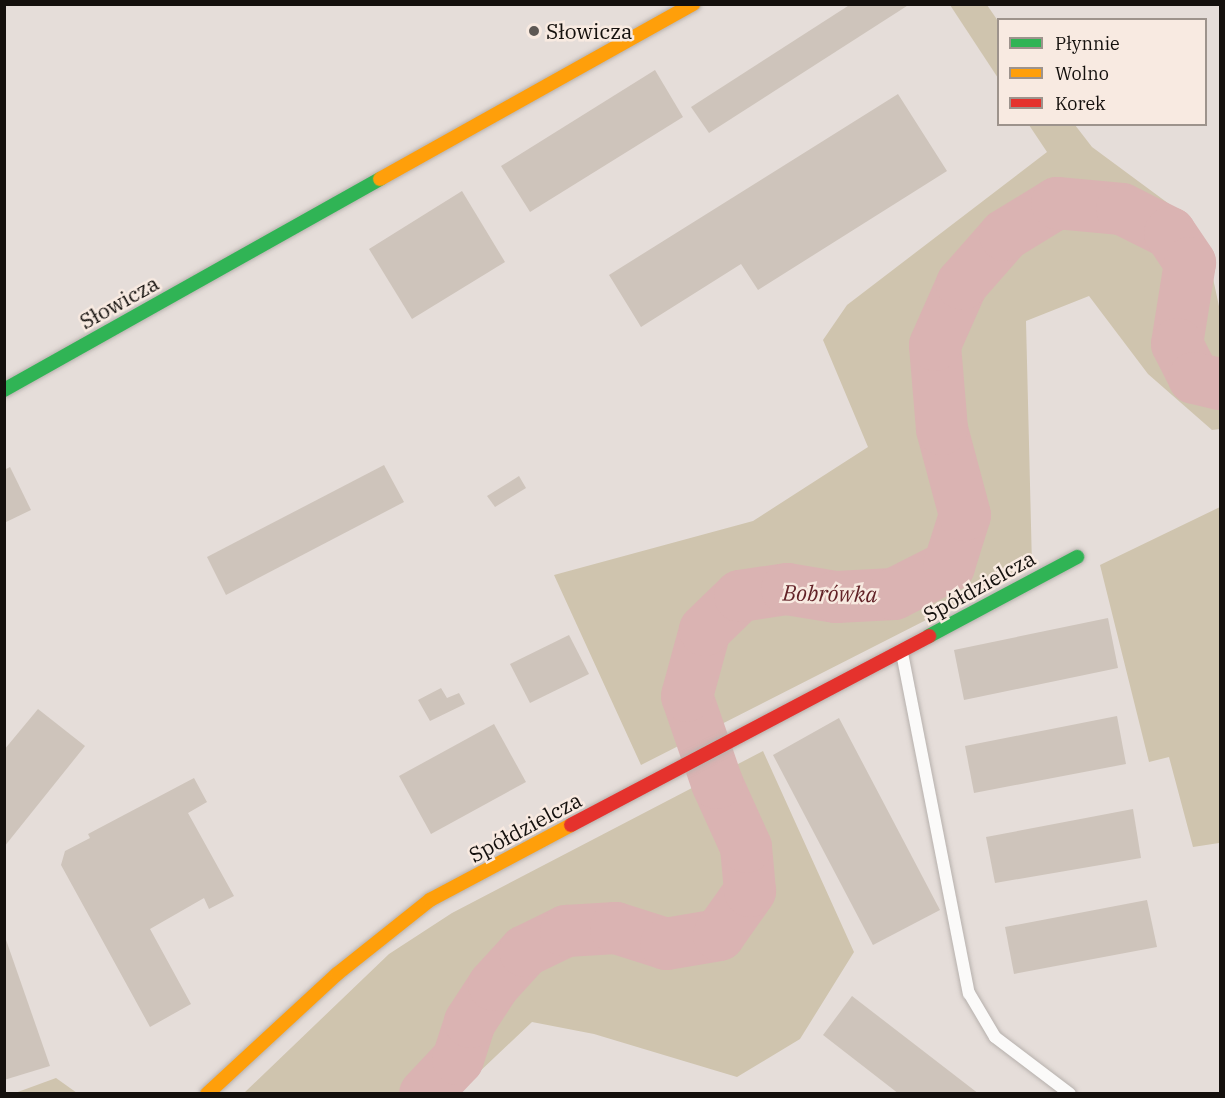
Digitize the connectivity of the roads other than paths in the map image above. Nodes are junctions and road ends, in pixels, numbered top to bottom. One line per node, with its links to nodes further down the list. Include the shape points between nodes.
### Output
1 (693, 4): 2 (street, Słowicza)
2 (4, 390)
3 (1077, 556): 4 (street, Spółdzielcza)
4 (902, 653): 5 (street, Spółdzielcza, via 430,900 337,974); 6 (lane, via 969,993 995,1037)
5 (207, 1094)
6 (1070, 1094)

